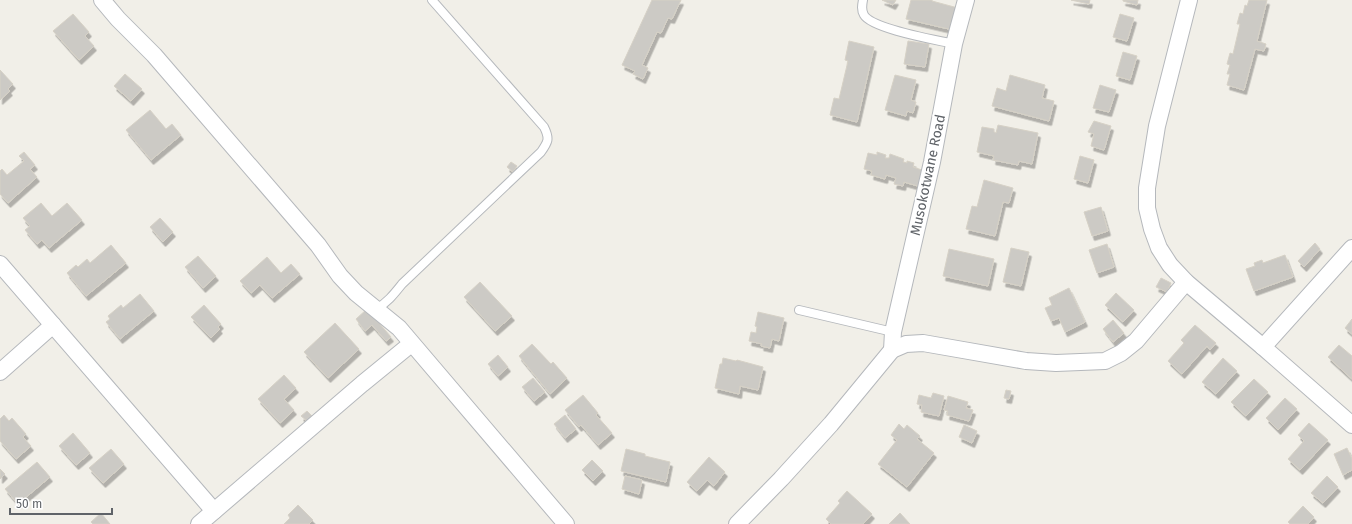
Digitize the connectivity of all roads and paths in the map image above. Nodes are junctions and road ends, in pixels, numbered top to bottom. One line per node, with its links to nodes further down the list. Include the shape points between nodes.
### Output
1 (102, 0): 10 (street, via 154,54 313,240 340,276)
2 (432, 0): 10 (lane, via 544,127 549,136 547,144 530,163 391,298)
3 (863, 0): 6 (lane, via 861,8 864,16 872,22 909,34)
4 (966, 0): 6 (street, Musokotwane Road)
5 (1189, 0): 9 (street, via 1157,126 1147,188 1152,229 1159,248)
6 (954, 44): 13 (street, Musokotwane Road, via 932,162)
7 (1352, 248): 15 (street)
8 (0, 264): 12 (street)
9 (1186, 282): 15 (street); 16 (street, via 1136,341 1122,353 1105,361 1026,361 923,343 906,344)
10 (376, 309): 14 (street, via 399,328)
11 (799, 310): 13 (lane)
12 (53, 325): 17 (street); 19 (street)
13 (893, 332): 16 (street, Musokotwane Road)
14 (411, 344): 19 (street); 21 (street)
15 (1264, 347): 18 (street)
16 (892, 350): 22 (street, via 831,424)
17 (0, 372)
18 (1352, 425)
19 (214, 511): 20 (street)
20 (199, 524)
21 (566, 524)
22 (738, 524)

